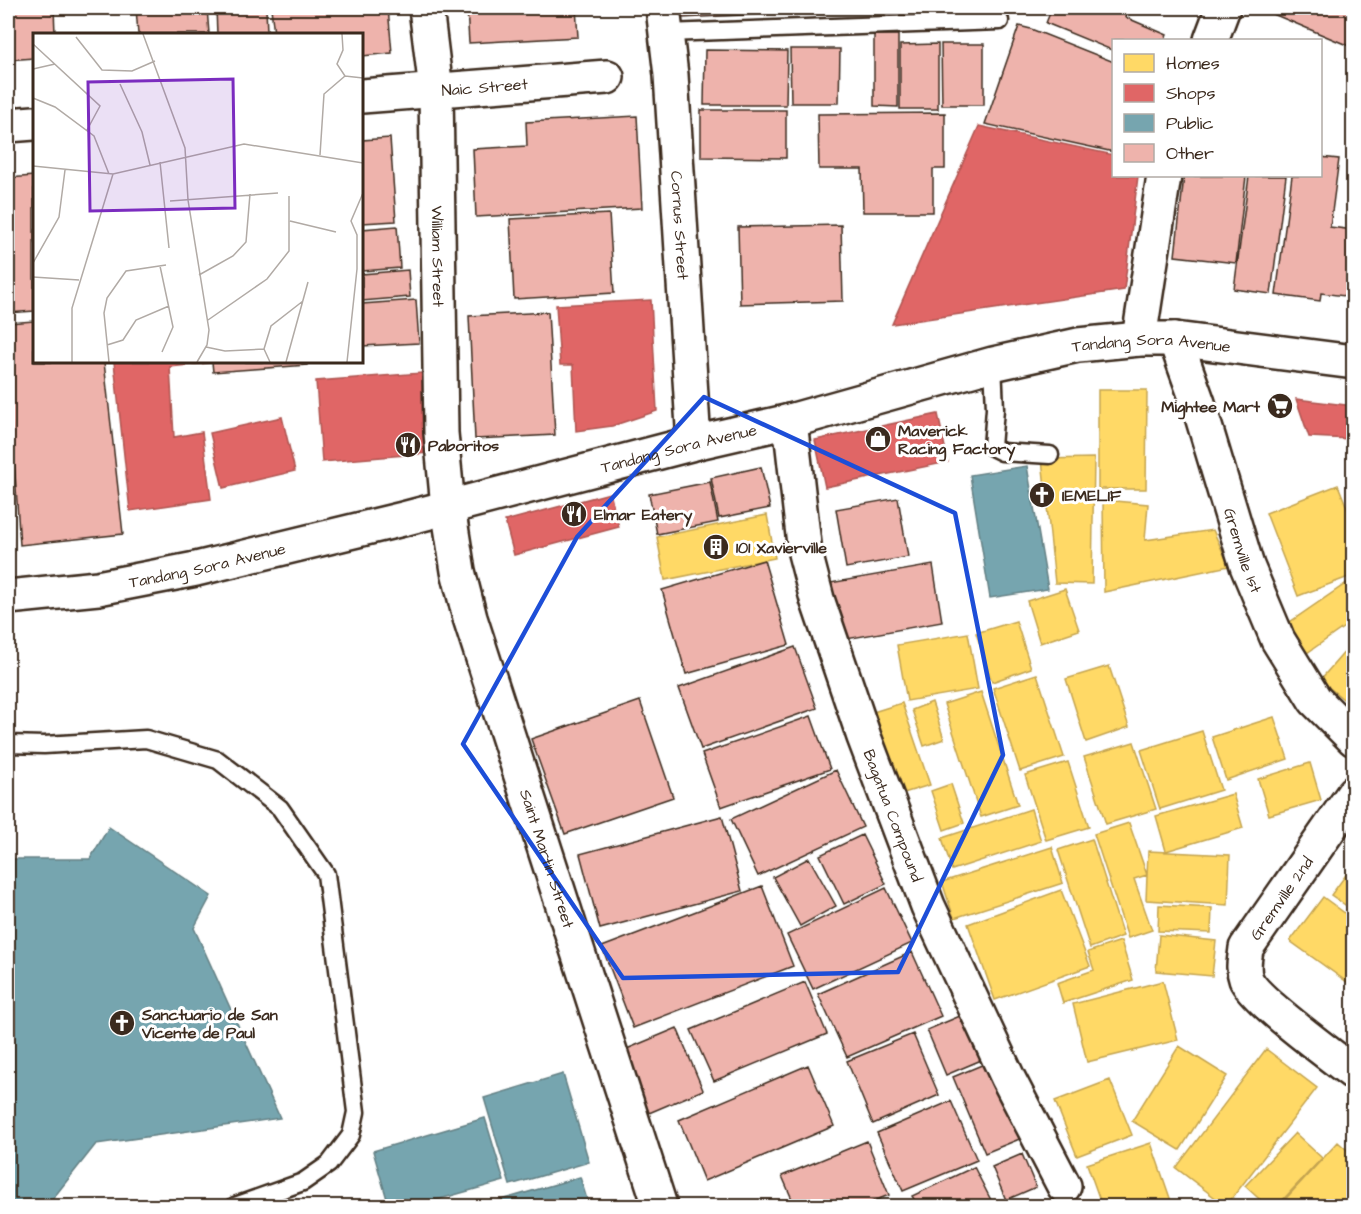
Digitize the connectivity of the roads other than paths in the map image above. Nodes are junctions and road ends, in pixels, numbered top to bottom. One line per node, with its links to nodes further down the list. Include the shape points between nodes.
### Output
1 (426, 8): 7 (street, William Street)
2 (1223, 8): 5 (street)
3 (665, 20): 4 (lane); 17 (street, Cornus Street)
4 (1000, 21)
5 (1211, 39)
6 (607, 77): 7 (street, Naic Street)
7 (436, 90): 8 (street, Naic Street); 19 (street, William Street, via 441,433)
8 (363, 96)
9 (33, 123): 10 (street)
10 (8, 125)
11 (1164, 177): 12 (street)
12 (1138, 339): 13 (street, Tandang Sora Avenue); 15 (street, Tandang Sora Avenue, via 1078,345)
13 (1175, 339): 14 (street, Tandang Sora Avenue); 21 (street, Gremville 1st, via 1247,566 1278,640 1315,700)
14 (1353, 362)
15 (993, 364): 16 (street, Tandang Sora Avenue); 18 (lane, via 992,447 1002,452)
16 (790, 421): 17 (street, Tandang Sora Avenue); 25 (street, Bagatua Compound, via 805,553 864,737 928,906 1008,1078)
17 (694, 443): 19 (street, Tandang Sora Avenue)
18 (1050, 455)
19 (448, 507): 20 (street, Tandang Sora Avenue, via 196,569 98,588); 27 (street, Saint Martin Street, via 470,618)
20 (8, 597)
21 (1353, 739)
22 (8, 744): 26 (lane, via 146,739 218,760 280,808 326,874 356,1112 351,1135 329,1164 303,1182)
23 (1353, 793): 24 (street, Gremville 2nd, via 1246,948 1243,968 1247,982 1260,997)
24 (1353, 1073)
25 (1064, 1186)
26 (235, 1206)
27 (660, 1206)

